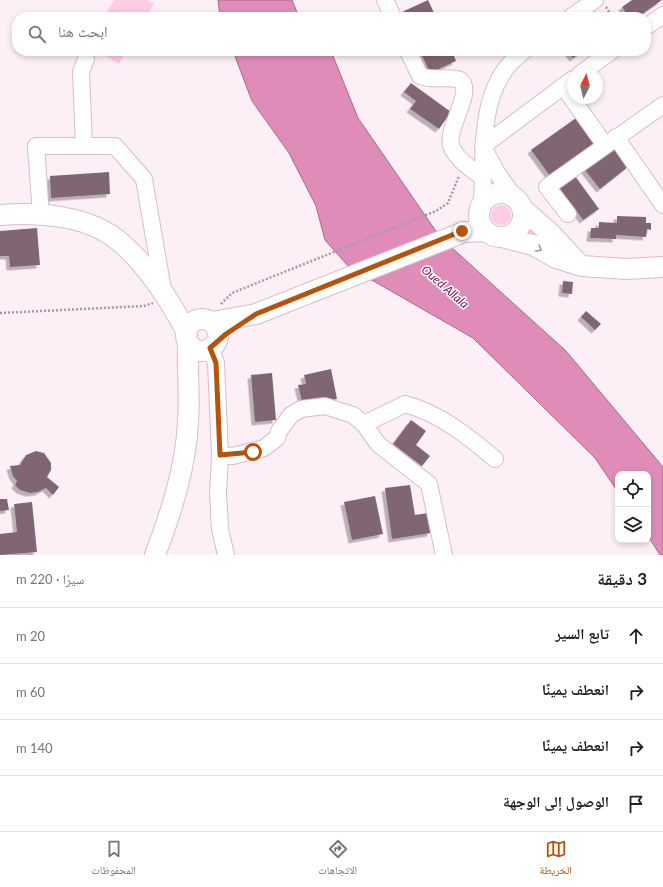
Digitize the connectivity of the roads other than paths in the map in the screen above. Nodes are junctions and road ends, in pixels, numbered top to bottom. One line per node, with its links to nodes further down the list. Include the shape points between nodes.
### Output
1 (385, 0): 3 (street)
2 (595, 0): 4 (street)
3 (391, 12)
4 (578, 12)
5 (663, 15): 6 (street)
6 (651, 23)
7 (410, 56): 18 (street, via 420,76 434,80 453,78 462,83 465,89 450,138 451,146 463,162)
8 (517, 56): 17 (street, via 511,60 500,80 486,113)
9 (605, 56): 11 (street)
10 (86, 59): 16 (street, via 81,72)
11 (588, 68)
12 (567, 84): 17 (street)
13 (583, 104): 15 (street)
14 (663, 105): 15 (street)
15 (610, 141): 20 (street); 22 (street, via 547,187)
16 (84, 146): 24 (street, via 36,146); 29 (street, via 115,146 144,179)
17 (482, 146): 18 (street); 19 (street)
18 (483, 178): 21 (street)
19 (518, 202): 21 (main road, via 495,194 485,200); 26 (main road, via 523,220 521,226 513,234); 27 (main road)
20 (663, 205)
21 (481, 207): 25 (main road, via 470,225); 26 (main road, via 480,221)
22 (568, 214)
23 (0, 215): 24 (main road)
24 (41, 216): 29 (main road, via 80,222 114,238 128,250)
25 (457, 234): 26 (main road, via 471,230); 30 (main road)
26 (494, 234): 27 (main road, one-way to 27, via 533,245 556,258)
27 (582, 266): 28 (main road, via 626,269)
28 (663, 267)
29 (163, 294): 31 (main road); 32 (main road)
30 (256, 314): 31 (main road); 32 (main road)
31 (208, 321): 32 (main road, via 216,328 218,335); 32 (main road, via 199,319 191,324)
32 (201, 343): 34 (street, via 216,363); 36 (main road, via 188,386 188,422 181,470)
33 (364, 424): 34 (street, via 353,415 325,406 301,409 291,415 277,438 264,448 240,454); 35 (street, via 405,404 418,408 462,432); 38 (street, via 378,444 428,484)
34 (220, 455): 37 (street, via 220,529)
35 (495, 458)
36 (155, 555)
37 (226, 555)
38 (444, 555)

